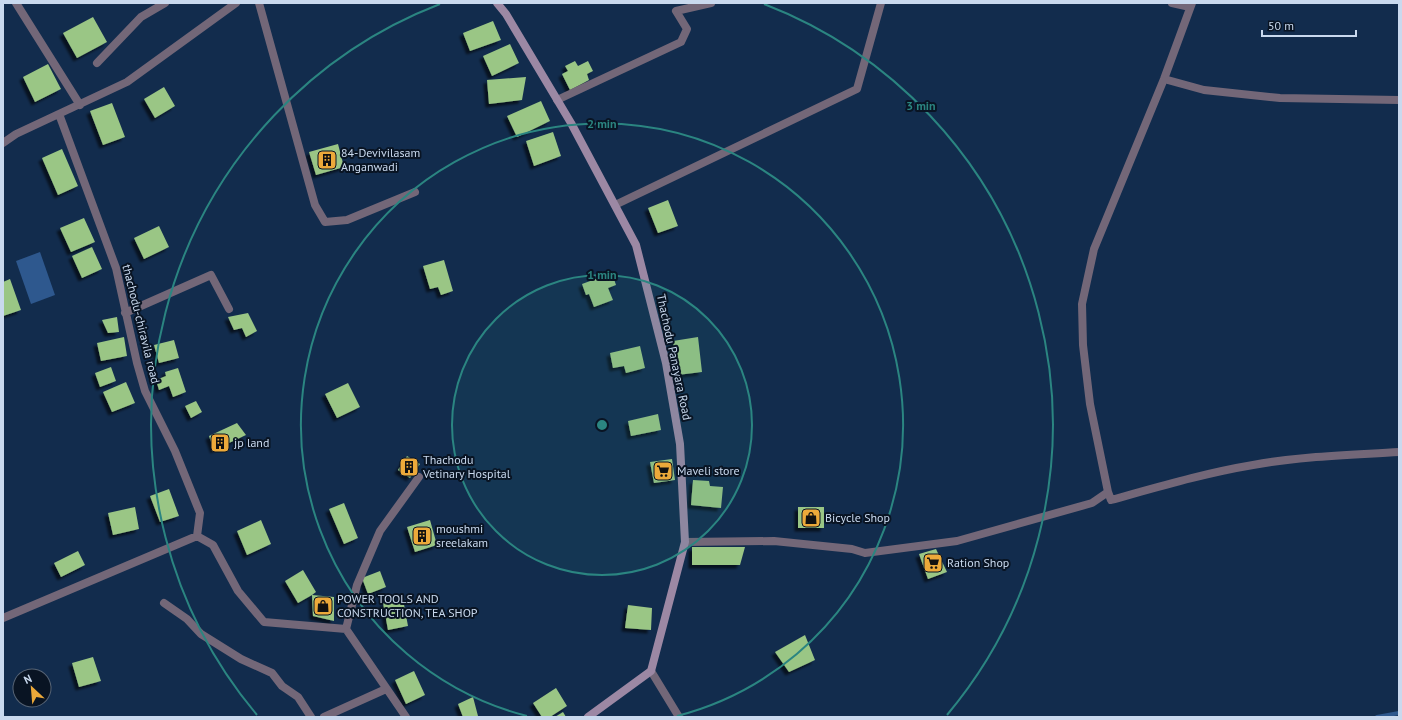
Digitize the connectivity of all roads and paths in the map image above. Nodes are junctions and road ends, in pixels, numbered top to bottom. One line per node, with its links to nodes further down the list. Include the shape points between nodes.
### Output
1 (16, 3): 14 (street)
2 (165, 3): 10 (street, via 141,17)
3 (236, 3): 14 (street, via 127,82)
4 (260, 3): 17 (street, via 315,205 324,222 347,220)
5 (498, 3): 12 (main road, Thachodu Panayara Road)
6 (711, 3): 12 (street, via 676,11 687,29 681,42)
7 (881, 3): 18 (street, via 857,89)
8 (1172, 3): 9 (street)
9 (1191, 5): 11 (street)
10 (97, 63)
11 (1164, 79): 13 (street, via 1204,90 1280,98); 23 (street, via 1094,249 1082,304 1083,345 1090,404)
12 (558, 100): 18 (main road, Thachodu Panayara Road)
13 (1399, 100)
14 (80, 105): 15 (street)
15 (59, 114): 16 (street, via 16,134); 20 (street, thachodu-chiravila road, via 116,268)
16 (3, 143)
17 (415, 192)
18 (615, 205): 25 (main road, Thachodu Panayara Road, via 636,245 666,363 680,444)
19 (229, 309): 20 (street, via 211,275)
20 (125, 313): 24 (street, thachodu-chiravila road, via 145,391 175,451 200,513)
21 (1399, 452): 23 (street, via 1254,464 1111,500)
22 (419, 477): 28 (street, via 380,532 357,585)
23 (1108, 492): 25 (street, via 1092,503 957,541 865,553 852,549 774,541)
24 (197, 536): 27 (street); 28 (street, via 212,545 238,591 264,622)
25 (685, 542): 29 (main road, Thachodu Panayara Road)
26 (164, 603): 31 (street, via 187,619 201,634 241,659 272,673 282,686 298,698)
27 (3, 618)
28 (346, 629): 30 (street)
29 (651, 671): 34 (main road); 35 (street)
30 (386, 688): 32 (street); 33 (street)
31 (311, 717)
32 (324, 717)
33 (406, 717)
34 (588, 717)
35 (679, 717)

